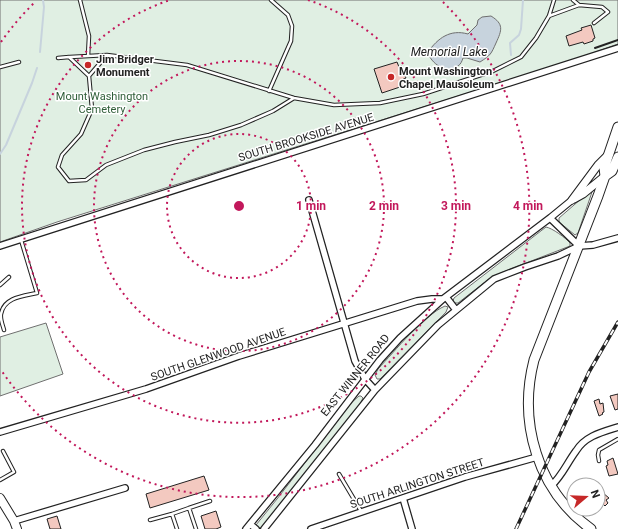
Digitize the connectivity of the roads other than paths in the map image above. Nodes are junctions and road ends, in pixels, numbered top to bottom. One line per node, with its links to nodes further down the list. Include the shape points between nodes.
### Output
1 (80, 0): 10 (lane, via 89,36)
2 (272, 0): 16 (lane, via 288,15 292,34)
3 (554, 0): 6 (lane)
4 (573, 0): 5 (lane)
5 (579, 5): 6 (lane); 7 (lane, via 602,7 608,12)
6 (549, 16): 17 (lane, via 521,57 493,71 423,94 380,103 334,105)
7 (594, 23)
8 (618, 48): 26 (street, SOUTH BROOKSIDE AVENUE)
9 (107, 55): 10 (lane); 15 (lane); 16 (lane, via 187,65)
10 (88, 56): 11 (lane)
11 (69, 57): 12 (lane); 15 (lane)
12 (58, 58)
13 (19, 62): 14 (lane)
14 (0, 67)
15 (89, 76): 17 (lane, via 92,108 81,134 62,155 58,167 69,182 86,180 106,165 144,150 241,125 273,111)
16 (270, 91): 17 (lane)
17 (294, 98)
18 (618, 127): 19 (main road, EAST WINNER ROAD)
19 (608, 154): 21 (main road, via 604,168); 23 (street, EAST WINNER ROAD)
20 (618, 157): 21 (main road, EAST WINNER ROAD, via 612,171)
21 (605, 176): 23 (street, EAST WINNER ROAD); 28 (main road)
22 (309, 200): 33 (street)
23 (572, 200): 24 (street, EAST WINNER ROAD)
24 (550, 218): 28 (street); 31 (street, EAST WINNER ROAD)
25 (618, 238): 28 (street, via 594,245)
26 (21, 239): 27 (street, SOUTH BROOKSIDE AVENUE); 34 (lane, via 37,293 11,299 0,315)
27 (0, 246)
28 (579, 246): 32 (street, via 494,280); 41 (main road, via 531,370 528,413)
29 (9, 277): 30 (lane)
30 (0, 284)
31 (445, 298): 32 (street); 33 (street, SOUTH GLENWOOD AVENUE, via 417,301); 35 (street, EAST WINNER ROAD, via 400,338)
32 (456, 310): 36 (street)
33 (343, 324): 35 (street, via 355,361); 38 (street, SOUTH GLENWOOD AVENUE, via 239,356 146,389)
34 (4, 330)
35 (365, 379): 36 (street); 54 (street, EAST WINNER ROAD)
36 (375, 390): 61 (street)
37 (618, 427): 45 (street, via 593,435 576,449 559,479)
38 (0, 432)
39 (618, 439): 42 (lane, via 599,450)
40 (3, 451): 44 (lane, via 14,472)
41 (533, 458): 45 (main road); 48 (street, SOUTH ARLINGTON STREET)
42 (599, 461)
43 (339, 474): 51 (lane)
44 (0, 480)
45 (551, 486): 64 (main road, via 570,510)
46 (125, 488): 55 (street)
47 (0, 498): 55 (main road)
48 (403, 498): 51 (street, SOUTH ARLINGTON STREET); 63 (street)
49 (210, 501): 50 (lane)
50 (189, 508): 52 (lane); 57 (lane)
51 (362, 512): 62 (street, SOUTH ARLINGTON STREET)
52 (172, 514): 53 (lane); 56 (lane)
53 (150, 520)
54 (250, 524): 58 (street, EAST WINNER ROAD); 59 (street, EAST WINNER ROAD); 60 (street)
55 (16, 525)
56 (177, 529)
57 (196, 529)
58 (242, 529)
59 (246, 529)
60 (256, 529)
61 (264, 529)
62 (311, 529)
63 (412, 529)
64 (591, 529)

